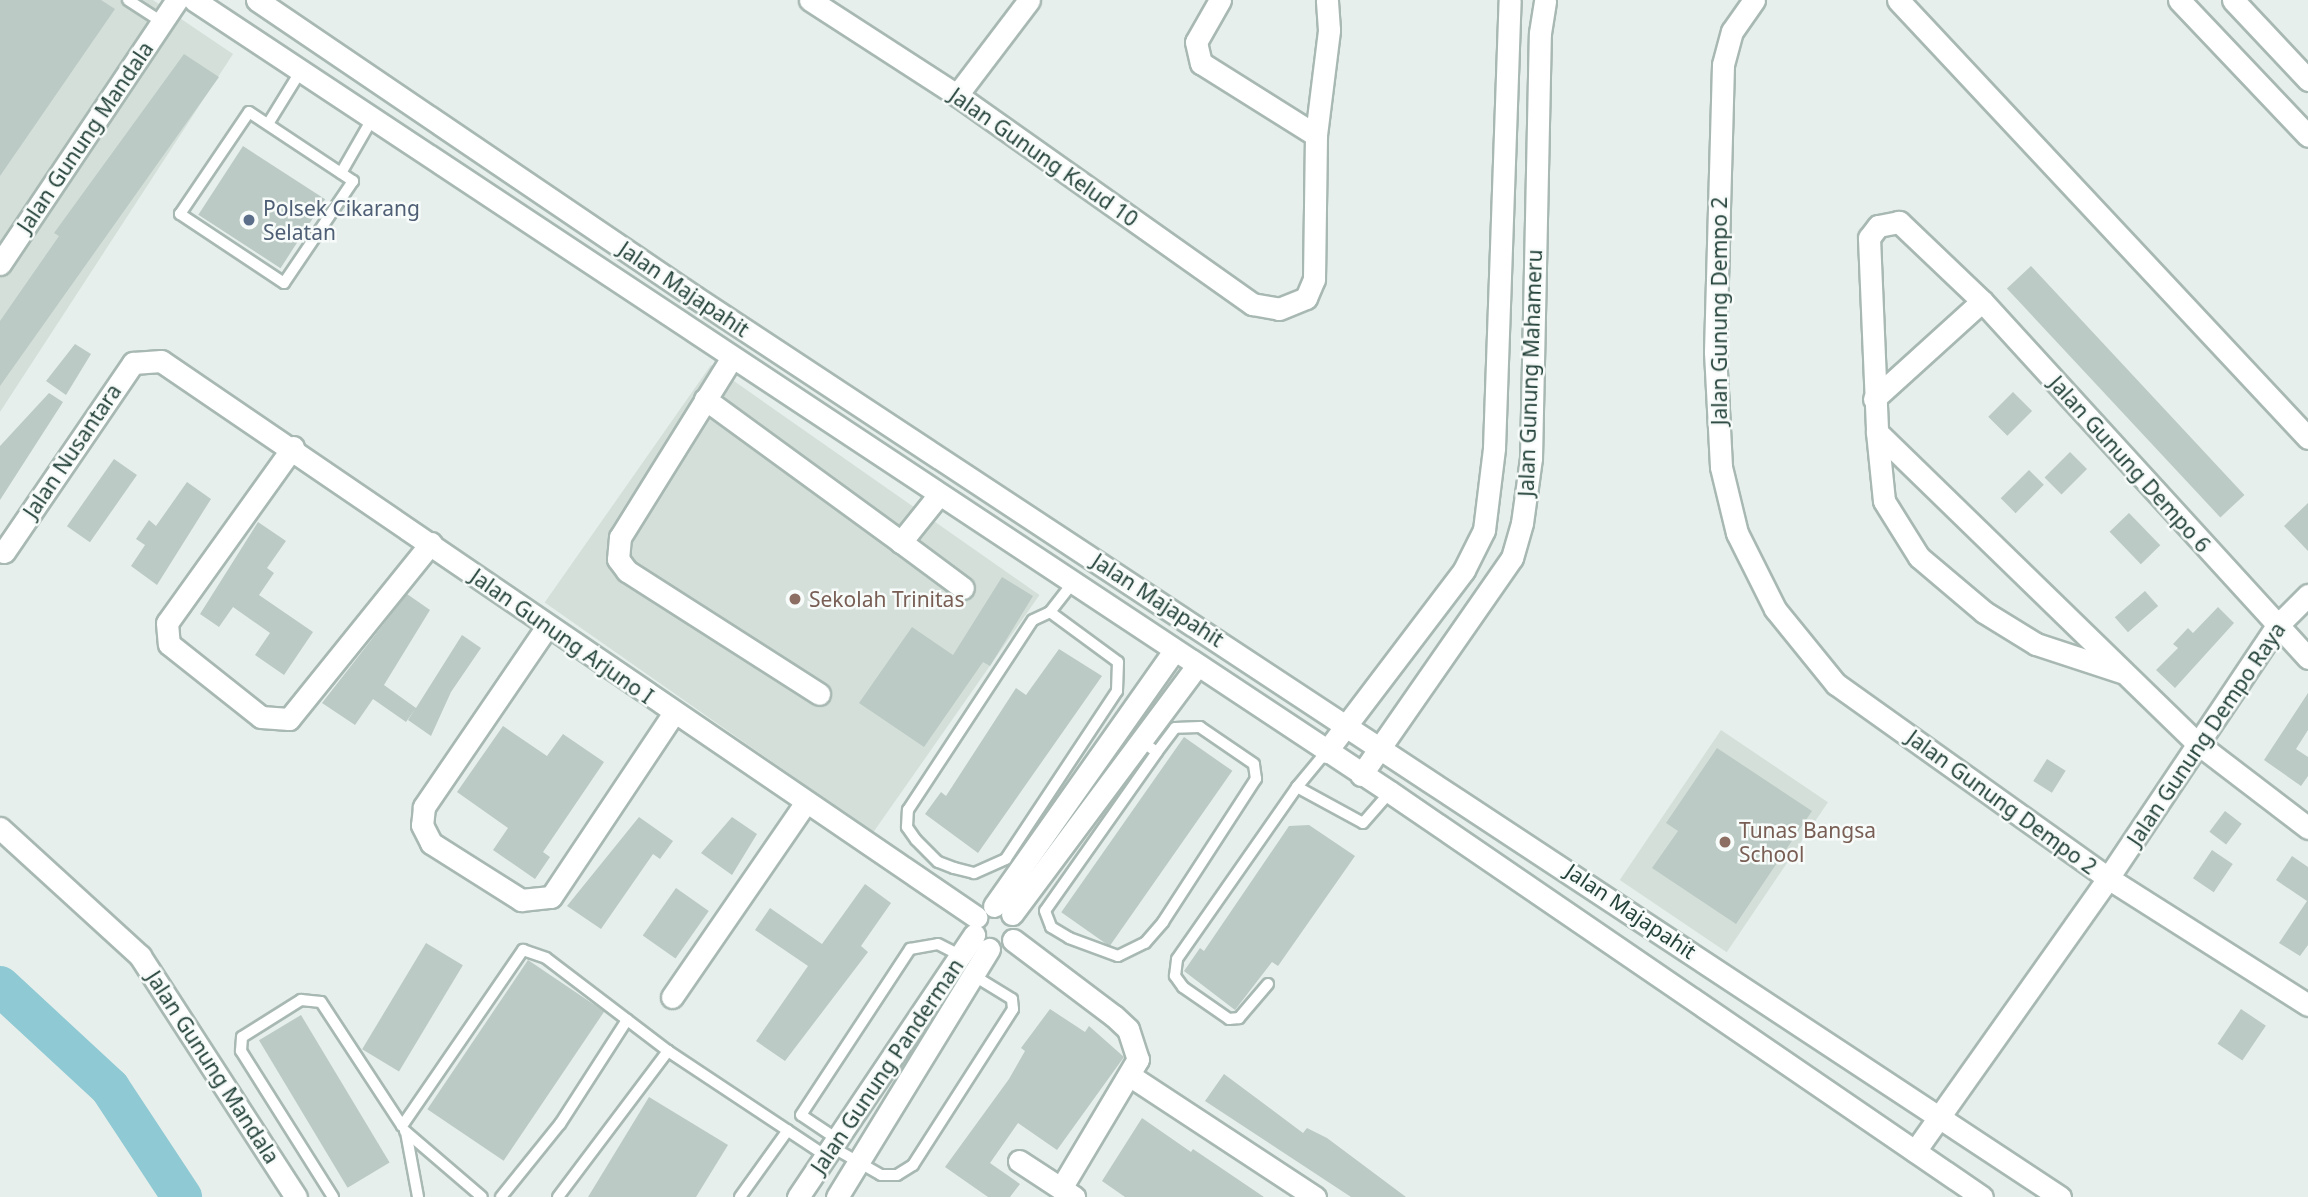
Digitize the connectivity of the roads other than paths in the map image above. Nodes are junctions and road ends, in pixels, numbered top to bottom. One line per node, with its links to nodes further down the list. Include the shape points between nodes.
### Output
1 (128, 0): 14 (lane)
2 (194, 0): 15 (street, Jalan Majapahit)
3 (257, 0): 26 (street, Jalan Majapahit)
4 (810, 0): 17 (street, Jalan Gunung Kelud 10)
5 (1029, 0): 17 (street)
6 (1220, 0): 20 (street, via 1196,42 1201,63)
7 (1327, 0): 20 (street, via 1331,10)
8 (1545, 0): 24 (street, Jalan Gunung Mahameru, via 1540,33)
9 (1754, 0): 63 (street, Jalan Gunung Dempo 2, via 1732,31 1723,65 1715,352 1721,467 1737,533 1775,609 1836,684)
10 (1898, 0): 34 (street)
11 (2179, 0): 21 (street)
12 (2233, 0): 16 (street)
13 (1509, 1): 23 (street, Jalan Gunung Mahameru)
14 (170, 11): 25 (street, Jalan Gunung Mandala)
15 (300, 72): 18 (street, Jalan Majapahit); 19 (lane)
16 (2308, 80)
17 (957, 94): 20 (street, Jalan Gunung Kelud 10, via 1252,304 1279,310 1306,298 1314,279)
18 (372, 119): 22 (lane); 28 (street, Jalan Majapahit)
19 (268, 124): 22 (lane); 22 (lane, via 249,112 180,214 284,284 353,181)
20 (1316, 135)
21 (2308, 136)
22 (341, 173)
23 (1500, 247): 24 (street); 52 (street, Jalan Gunung Mahameru, via 1494,448 1484,530 1464,570)
24 (1535, 248): 54 (street, Jalan Gunung Mahameru, via 1531,458 1512,558)
25 (0, 264)
26 (695, 297): 28 (street); 52 (street, Jalan Majapahit)
27 (1982, 301): 32 (street); 32 (street, Jalan Gunung Dempo 6, via 1899,222 1878,226 1870,239); 44 (street, Jalan Gunung Dempo 6)
28 (678, 323): 30 (street, Jalan Majapahit)
29 (147, 359): 35 (street, Jalan Gunung Arjuno I, via 161,361); 39 (street, Jalan Nusantara, via 133,363)
30 (731, 359): 31 (street); 36 (street, Jalan Majapahit)
31 (705, 400): 37 (street); 50 (street, via 620,537 618,559 627,571)
32 (1874, 400): 33 (street, Jalan Gunung Dempo 6)
33 (1877, 432): 49 (street, Jalan Gunung Dempo 6); 49 (street, Jalan Gunung Dempo 6, via 1884,501 1919,557 1984,612 2036,644)
34 (2308, 438)
35 (293, 447): 38 (street, Jalan Gunung Arjuno I); 38 (street, via 167,622 169,644 261,717 289,719)
36 (937, 496): 37 (street); 40 (street, Jalan Majapahit)
37 (901, 541): 41 (street)
38 (431, 543): 45 (street, Jalan Gunung Arjuno I)
39 (4, 552)
40 (1072, 584): 43 (lane); 46 (street, Jalan Majapahit)
41 (963, 588)
42 (2308, 595): 44 (street, Jalan Gunung Dempo Raya)
43 (1050, 612): 43 (lane, via 1033,620 908,810 907,827 938,862 974,873 1006,859 1117,691 1118,662)
44 (2277, 626): 47 (street, Jalan Gunung Dempo 6); 53 (street, Jalan Gunung Dempo Raya)
45 (546, 628): 51 (street, Jalan Gunung Arjuno I); 51 (street, via 424,807 422,825 430,844 521,900 537,902 551,897)
46 (1174, 651): 48 (street, Jalan Majapahit); 64 (street, Jalan Gunung Panderman)
47 (2308, 658)
48 (1197, 666): 55 (street, Jalan Gunung Panderman); 56 (street, Jalan Majapahit)
49 (2126, 674): 53 (street, Jalan Gunung Dempo 6)
50 (819, 694)
51 (674, 714): 60 (street, Jalan Gunung Arjuno I)
52 (1346, 723): 54 (street, Jalan Majapahit); 56 (street, Jalan Gunung Mahameru)
53 (2197, 743): 62 (street, Jalan Gunung Dempo 6); 63 (street, Jalan Gunung Dempo Raya)
54 (1381, 745): 57 (street, Jalan Gunung Mahameru); 72 (street, Jalan Majapahit)
55 (1149, 747): 55 (lane, via 1045,911 1060,933 1118,956 1145,943 1163,922 1256,779 1254,764 1200,727 1175,728); 64 (street, Jalan Gunung Panderman)
56 (1326, 752): 57 (street, Jalan Majapahit); 58 (lane)
57 (1361, 775): 59 (street, Jalan Majapahit)
58 (1297, 787): 59 (lane, via 1363,823); 66 (lane, via 1177,959 1175,976 1183,987 1228,1019 1239,1018)
59 (1390, 792): 76 (street, Jalan Majapahit)
60 (804, 806): 64 (street, Jalan Gunung Arjuno I); 67 (street)
61 (0, 828): 80 (street, Jalan Gunung Mandala, via 140,956)
62 (2308, 828)
63 (2108, 878): 68 (street, Jalan Gunung Dempo 2); 72 (street, Jalan Gunung Dempo Raya)
64 (989, 924): 65 (street, Jalan Gunung Panderman); 71 (street, Jalan Gunung Panderman, via 1128,1029 1138,1059)
65 (968, 966): 75 (street, Jalan Gunung Panderman); 75 (lane, via 938,944 911,949 801,1115); 78 (street, Jalan Gunung Panderman); 78 (lane, via 1012,999 1013,1009 914,1165 897,1175 881,1175)
66 (1268, 984)
67 (672, 997)
68 (2308, 1005)
69 (627, 1020): 70 (lane); 73 (lane, via 546,958 523,950); 84 (lane, via 560,1124)
70 (668, 1051): 74 (lane); 85 (lane)
71 (1132, 1077): 79 (street); 89 (street)
72 (1941, 1117): 76 (street, Jalan Gunung Dempo Raya); 91 (street, Jalan Majapahit)
73 (404, 1129): 81 (lane, via 321,1002 301,1000 242,1037 241,1051); 82 (lane); 83 (lane)
74 (788, 1130): 75 (lane); 86 (lane)
75 (831, 1147): 78 (lane); 87 (street, Jalan Gunung Panderman)
76 (1915, 1151): 90 (street, Jalan Majapahit)
77 (1019, 1161): 79 (street)
78 (859, 1164): 88 (street, Jalan Gunung Panderman)
79 (1068, 1193)
80 (296, 1197)
81 (333, 1197)
82 (418, 1197)
83 (482, 1197)
84 (501, 1197)
85 (558, 1197)
86 (740, 1197)
87 (798, 1197)
88 (836, 1197)
89 (1315, 1197)
90 (1982, 1197)
91 (2060, 1197)

